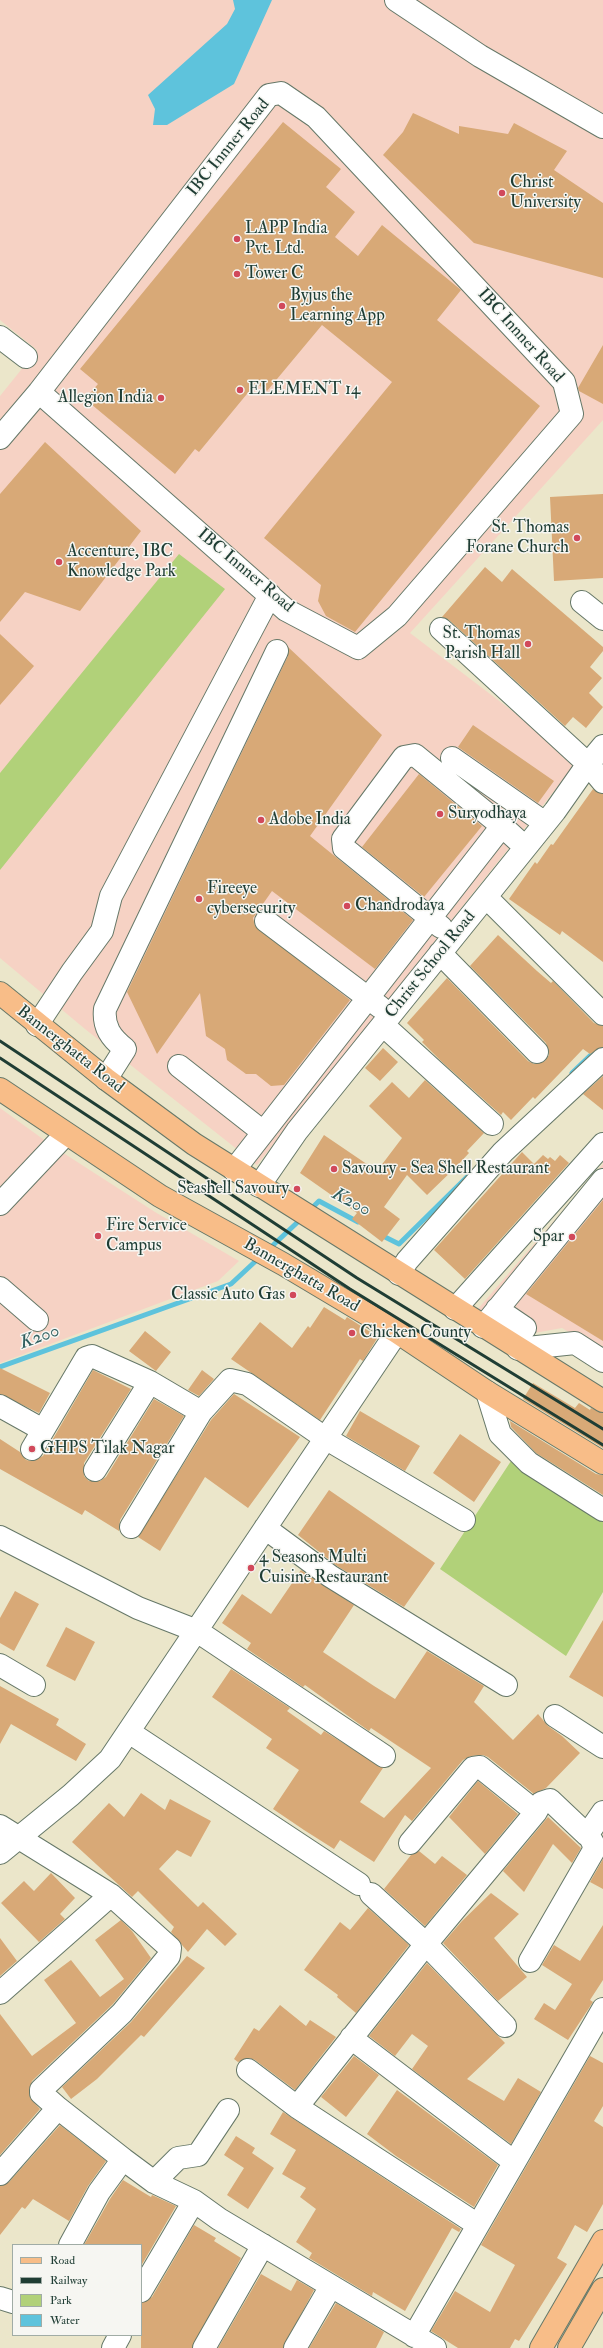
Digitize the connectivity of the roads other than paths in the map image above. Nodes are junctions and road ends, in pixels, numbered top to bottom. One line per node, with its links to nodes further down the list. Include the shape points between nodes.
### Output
1 (396, 0): 2 (street, via 480,56)
2 (603, 127)
3 (0, 337): 4 (street)
4 (26, 357)
5 (39, 392): 6 (street, IBC Innner Road); 7 (street, IBC Innner Road); 7 (street, IBC Innner Road, via 269,95 281,93 316,117 564,382 572,414 396,616 358,648 286,610)
6 (0, 438)
7 (270, 595): 27 (street, via 111,896 102,931)
8 (582, 602): 9 (street)
9 (603, 619)
10 (440, 629): 14 (street)
11 (277, 651): 31 (street, via 105,1009 104,1021 108,1030 114,1041 125,1049)
12 (603, 746): 14 (street, Christ School Road)
13 (452, 758): 16 (street)
14 (588, 764): 15 (street); 16 (street, Christ School Road)
15 (603, 782)
16 (545, 823): 18 (street, Christ School Road)
17 (502, 826): 18 (street); 20 (street); 20 (street, via 415,755 404,757 343,840 343,845)
18 (526, 847): 19 (street, Christ School Road)
19 (486, 897): 22 (street, Christ School Road); 25 (street)
20 (432, 917): 22 (street); 24 (street)
21 (266, 921): 24 (street)
22 (447, 945): 26 (street, Christ School Road); 28 (street)
23 (0, 993): 27 (main road, Bannerghatta Road)
24 (368, 998): 26 (street); 34 (street)
25 (603, 1014)
26 (386, 1021): 33 (street); 39 (street, Christ School Road, via 297,1131)
27 (37, 1026): 31 (main road, Bannerghatta Road)
28 (537, 1052)
29 (603, 1059): 41 (street, via 503,1152)
30 (179, 1066): 34 (street)
31 (106, 1079): 37 (main road, Bannerghatta Road)
32 (0, 1089): 35 (main road, Bannerghatta Road)
33 (492, 1124)
34 (263, 1132): 37 (street)
35 (66, 1134): 40 (street); 48 (main road, Bannerghatta Road, via 160,1196 283,1264)
36 (603, 1144): 43 (street)
37 (234, 1170): 39 (main road, Bannerghatta Road)
38 (603, 1180): 44 (street)
39 (259, 1186): 41 (main road, Bannerghatta Road)
40 (0, 1204)
41 (399, 1274): 43 (main road, Bannerghatta Road)
42 (0, 1288): 45 (street)
43 (455, 1309): 46 (main road, Bannerghatta Road)
44 (497, 1309): 46 (street); 47 (street)
45 (37, 1320)
46 (483, 1328): 49 (main road, Bannerghatta Road)
47 (525, 1328)
48 (397, 1332): 52 (main road, Bannerghatta Road); 57 (street)
49 (518, 1349): 50 (street, via 575,1343); 53 (main road, Bannerghatta Road)
50 (600, 1353)
51 (150, 1382): 55 (street); 56 (street, via 92,1356 86,1358); 60 (street)
52 (487, 1392): 59 (main road, Bannerghatta Road); 61 (street, via 500,1434 529,1463)
53 (603, 1401)
54 (0, 1406): 56 (street)
55 (201, 1412): 57 (street, via 230,1380 237,1380 247,1384); 63 (street)
56 (43, 1430): 58 (street)
57 (325, 1438): 62 (street); 64 (street)
58 (32, 1449)
59 (603, 1463)
60 (95, 1470)
61 (603, 1510)
62 (464, 1520)
63 (131, 1527)
64 (265, 1528): 66 (street); 68 (street, via 330,1576)
65 (0, 1537): 66 (street, via 138,1608)
66 (197, 1631): 71 (street); 73 (street)
67 (0, 1665): 69 (street)
68 (506, 1684)
69 (34, 1685)
70 (555, 1716): 72 (street)
71 (129, 1732): 78 (street, via 110,1760); 82 (street, via 365,1889)
72 (603, 1747)
73 (384, 1756)
74 (536, 1812): 77 (street, via 541,1803 550,1800); 79 (street, via 476,1766); 82 (street)
75 (603, 1812): 77 (street)
76 (0, 1826): 78 (street)
77 (588, 1834): 83 (street, via 594,1850)
78 (19, 1837): 80 (street); 81 (street)
79 (410, 1842)
80 (0, 1853)
81 (111, 1895): 84 (street); 90 (street, via 170,1948 170,1952 122,2013 41,2090 41,2093)
82 (426, 1944): 86 (street); 87 (street)
83 (530, 1961)
84 (0, 1993)
85 (603, 2008): 93 (street)
86 (505, 2026)
87 (351, 2038): 89 (street); 93 (street)
88 (248, 2070): 89 (street)
89 (297, 2107): 97 (street)
90 (58, 2108): 92 (street); 94 (street)
91 (228, 2110): 95 (street, via 198,2155 178,2158)
92 (123, 2159): 95 (street); 99 (street, via 99,2192)
93 (513, 2161): 97 (street)
94 (0, 2174)
95 (154, 2182): 96 (street)
96 (194, 2201): 100 (street); 102 (street)
97 (478, 2225): 107 (street)
98 (603, 2241): 112 (main road)
99 (71, 2244)
100 (263, 2245): 101 (street); 109 (street)
101 (331, 2286): 107 (street); 110 (street)
102 (142, 2289)
103 (603, 2289): 113 (main road)
104 (0, 2298): 105 (street)
105 (12, 2302)
106 (119, 2336): 108 (street)
107 (414, 2336): 111 (street)
108 (113, 2348)
109 (204, 2348)
110 (295, 2348)
111 (435, 2348)
112 (541, 2348)
113 (569, 2348)

